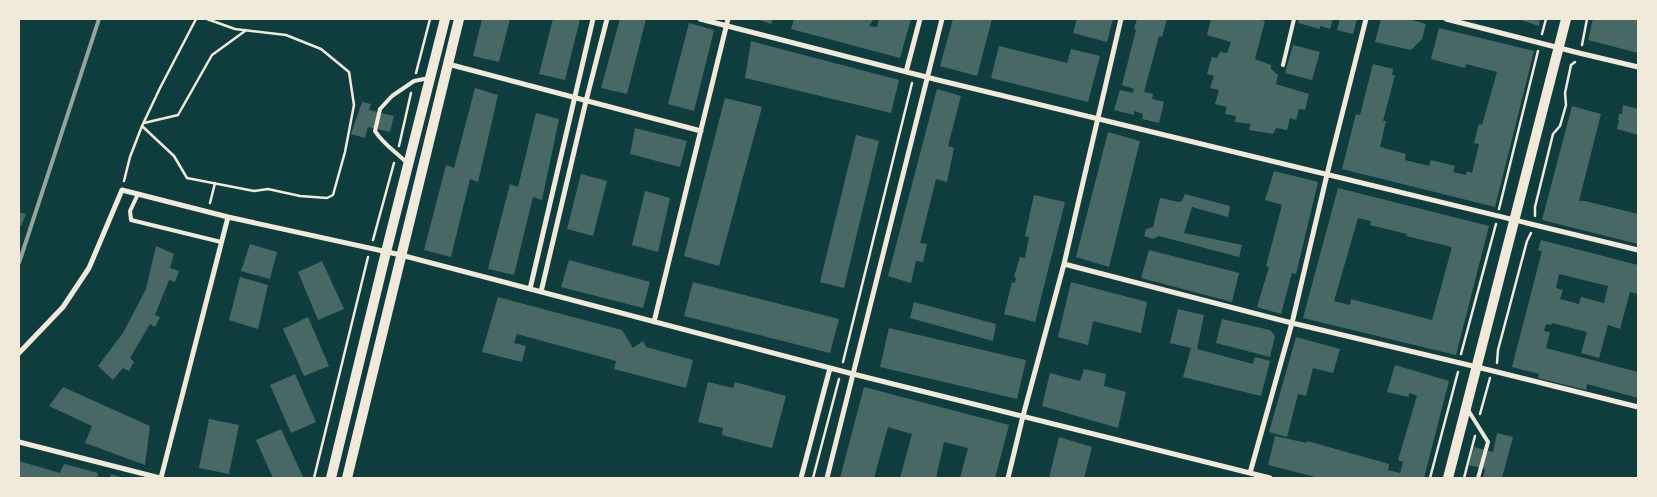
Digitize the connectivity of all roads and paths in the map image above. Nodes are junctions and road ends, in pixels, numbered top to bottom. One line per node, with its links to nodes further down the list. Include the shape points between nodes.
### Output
1 (196, 19): 32 (path)
2 (207, 19): 18 (path)
3 (445, 19): 28 (main road)
4 (459, 19): 22 (main road)
5 (593, 19): 29 (street)
6 (607, 19): 30 (street)
7 (700, 19): 17 (street)
8 (920, 19): 25 (street)
9 (942, 19): 27 (street)
10 (1121, 19): 31 (street)
11 (1294, 19): 23 (lane)
12 (1366, 19): 35 (street)
13 (1446, 19): 19 (street)
14 (1546, 19): 19 (path)
15 (1566, 19): 20 (main road)
16 (1587, 19): 21 (path)
17 (727, 22): 25 (street); 33 (street)
18 (246, 31): 32 (path, via 212,56 178,115); 36 (path, via 294,38 321,49 349,72 354,105 346,152 333,195 327,198 268,189 254,191)
19 (1539, 43): 20 (street); 40 (path)
20 (1558, 48): 21 (street); 42 (main road)
21 (1579, 53): 24 (street); 43 (path, via 1571,65 1564,92 1566,105 1554,134 1535,207)
22 (448, 64): 29 (street); 47 (main road)
23 (1283, 65)
24 (1638, 67)
25 (906, 72): 26 (street)
26 (914, 74): 27 (street); 57 (path)
27 (927, 77): 31 (street); 59 (street)
28 (429, 78): 34 (main road); 34 (lane, via 414,81 380,109 375,131 380,140)
29 (575, 98): 30 (street); 49 (street)
30 (586, 102): 33 (street); 50 (street)
31 (1097, 119): 35 (street); 48 (street)
32 (143, 124): 36 (path, via 174,156 187,178); 37 (path)
33 (701, 131): 51 (street)
34 (409, 164): 46 (main road)
35 (1327, 174): 40 (street); 52 (street)
36 (215, 183): 39 (path)
37 (122, 190): 38 (street); 53 (street, via 88,268 63,307)
38 (138, 194): 39 (street); 44 (lane, via 130,211 131,220)
39 (208, 211): 41 (street)
40 (1498, 215): 42 (street); 54 (path)
41 (228, 217): 44 (street); 46 (street)
42 (1515, 219): 43 (street); 55 (main road)
43 (1534, 224): 45 (street); 58 (path)
44 (221, 242): 67 (street)
45 (1638, 250)
46 (386, 252): 47 (street); 68 (main road)
47 (401, 255): 49 (street); 69 (main road)
48 (1064, 264): 52 (street); 62 (street)
49 (530, 289): 50 (street)
50 (541, 292): 51 (street)
51 (654, 322): 56 (street)
52 (1292, 323): 54 (street); 65 (street)
53 (19, 353)
54 (1459, 363): 55 (street); 75 (path)
55 (1477, 367): 58 (street); 61 (main road)
56 (830, 368): 57 (street); 70 (street)
57 (841, 371): 59 (street); 71 (path)
58 (1494, 371): 60 (street); 63 (path)
59 (853, 374): 62 (street); 72 (street)
60 (1638, 407)
61 (1466, 408): 63 (lane); 76 (main road)
62 (1023, 416): 65 (street); 73 (street)
63 (1478, 425): 77 (path); 78 (lane, via 1488,442)
64 (19, 442): 67 (street)
65 (1250, 473): 66 (street)
66 (1259, 477): 74 (street)
67 (160, 478)
68 (331, 478)
69 (347, 478)
70 (801, 478)
71 (813, 478)
72 (827, 478)
73 (1008, 478)
74 (1270, 478)
75 (1430, 478)
76 (1448, 478)
77 (1464, 478)
78 (1478, 478)

